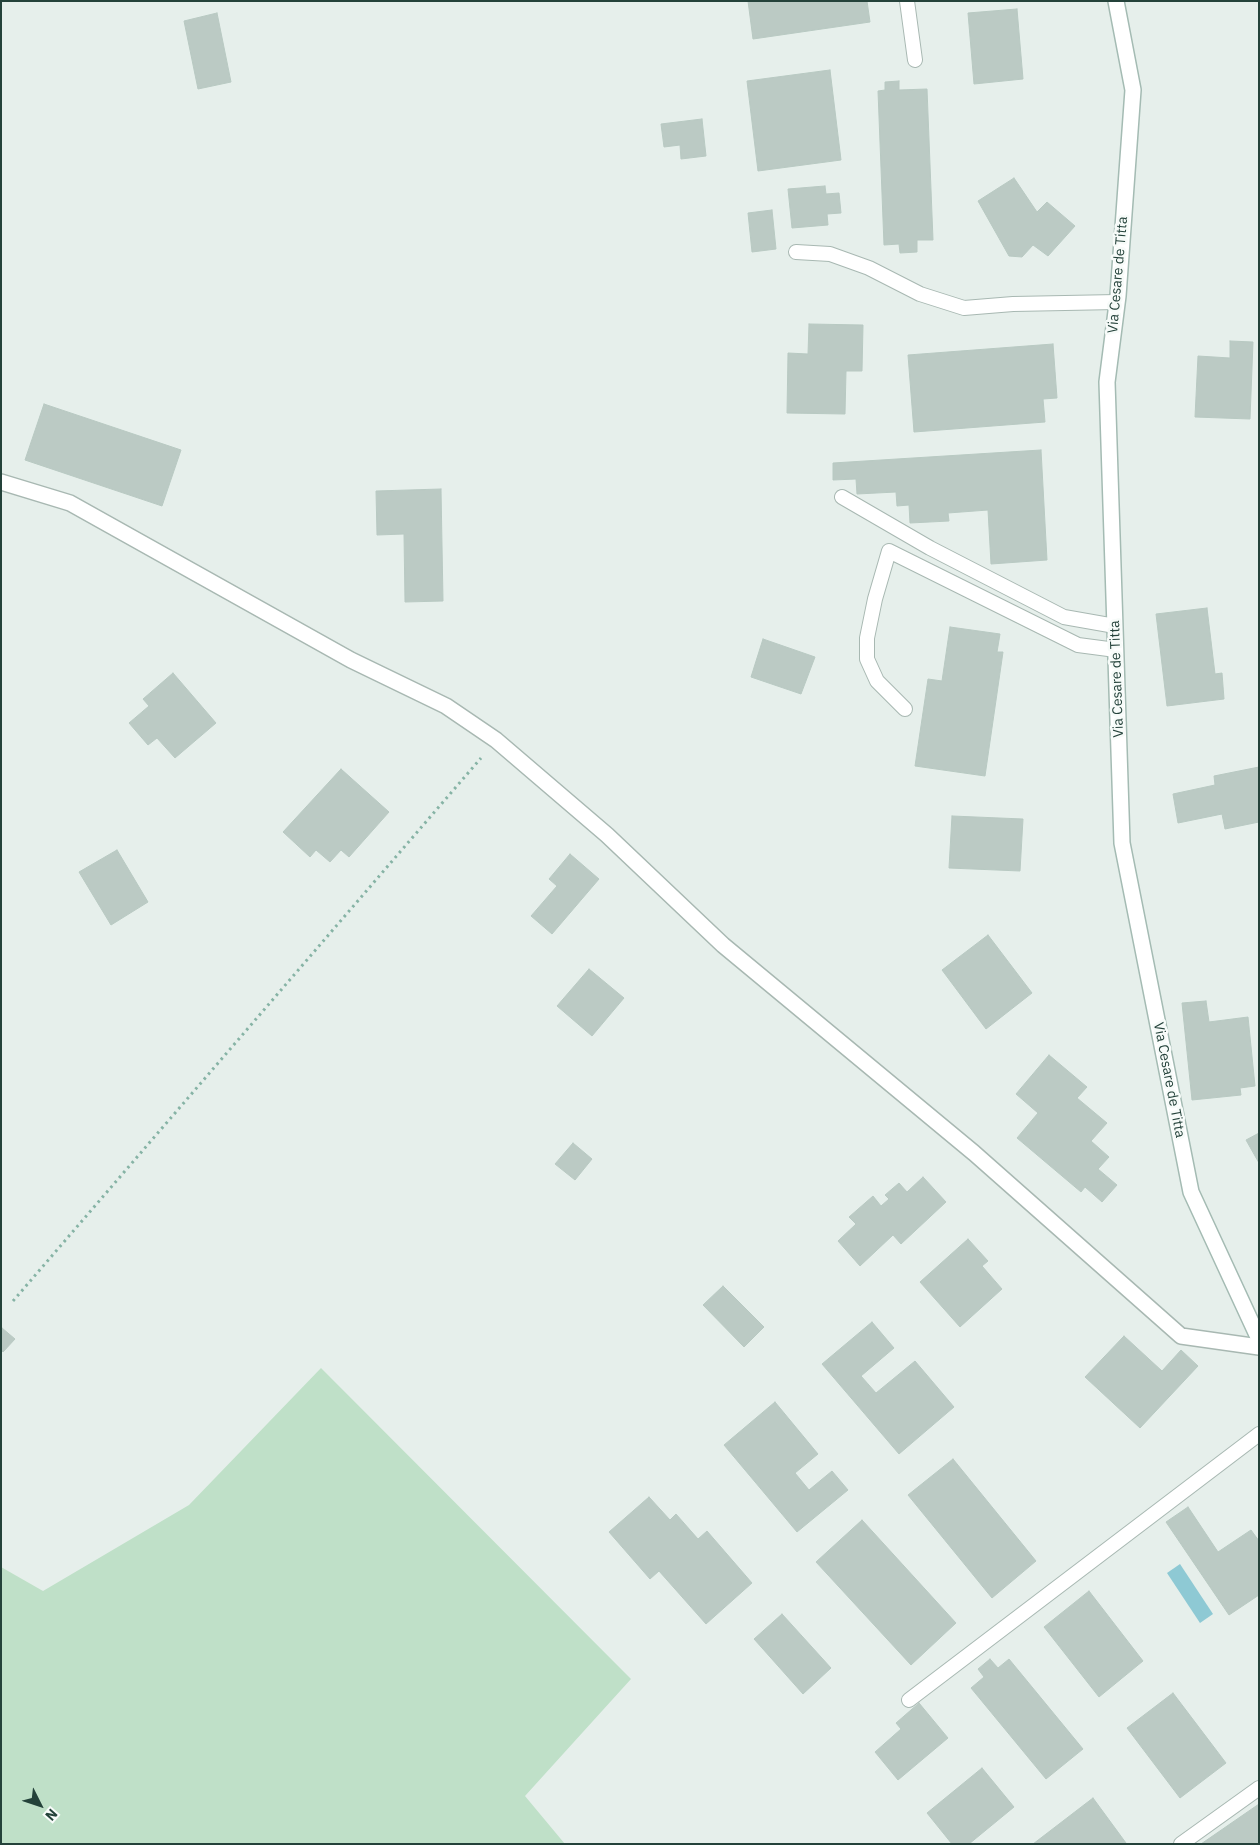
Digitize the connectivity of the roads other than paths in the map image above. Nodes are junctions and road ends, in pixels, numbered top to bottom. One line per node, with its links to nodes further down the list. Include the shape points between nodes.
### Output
1 (907, 1): 3 (lane)
2 (1116, 1): 5 (street, Via Cesare de Titta, via 1133,90)
3 (915, 60)
4 (796, 252): 5 (lane, via 830,254 869,268 920,294 964,308)
5 (1117, 302): 8 (street, Via Cesare de Titta, via 1107,382)
6 (1, 482): 12 (street, via 70,503 351,660 446,706 496,740 607,835 723,945 974,1153 1181,1336)
7 (842, 497): 8 (lane, via 930,548 1064,617)
8 (1115, 626): 9 (street, Via Cesare de Titta)
9 (1116, 650): 10 (lane, via 1078,645 889,551 867,638 867,660 877,680); 11 (street, Via Cesare de Titta, via 1122,843 1191,1192)
10 (905, 709)
11 (1259, 1339)
12 (1259, 1347)
13 (1259, 1434): 14 (lane)
14 (909, 1700)
15 (1259, 1788): 16 (lane)
16 (1181, 1844)

